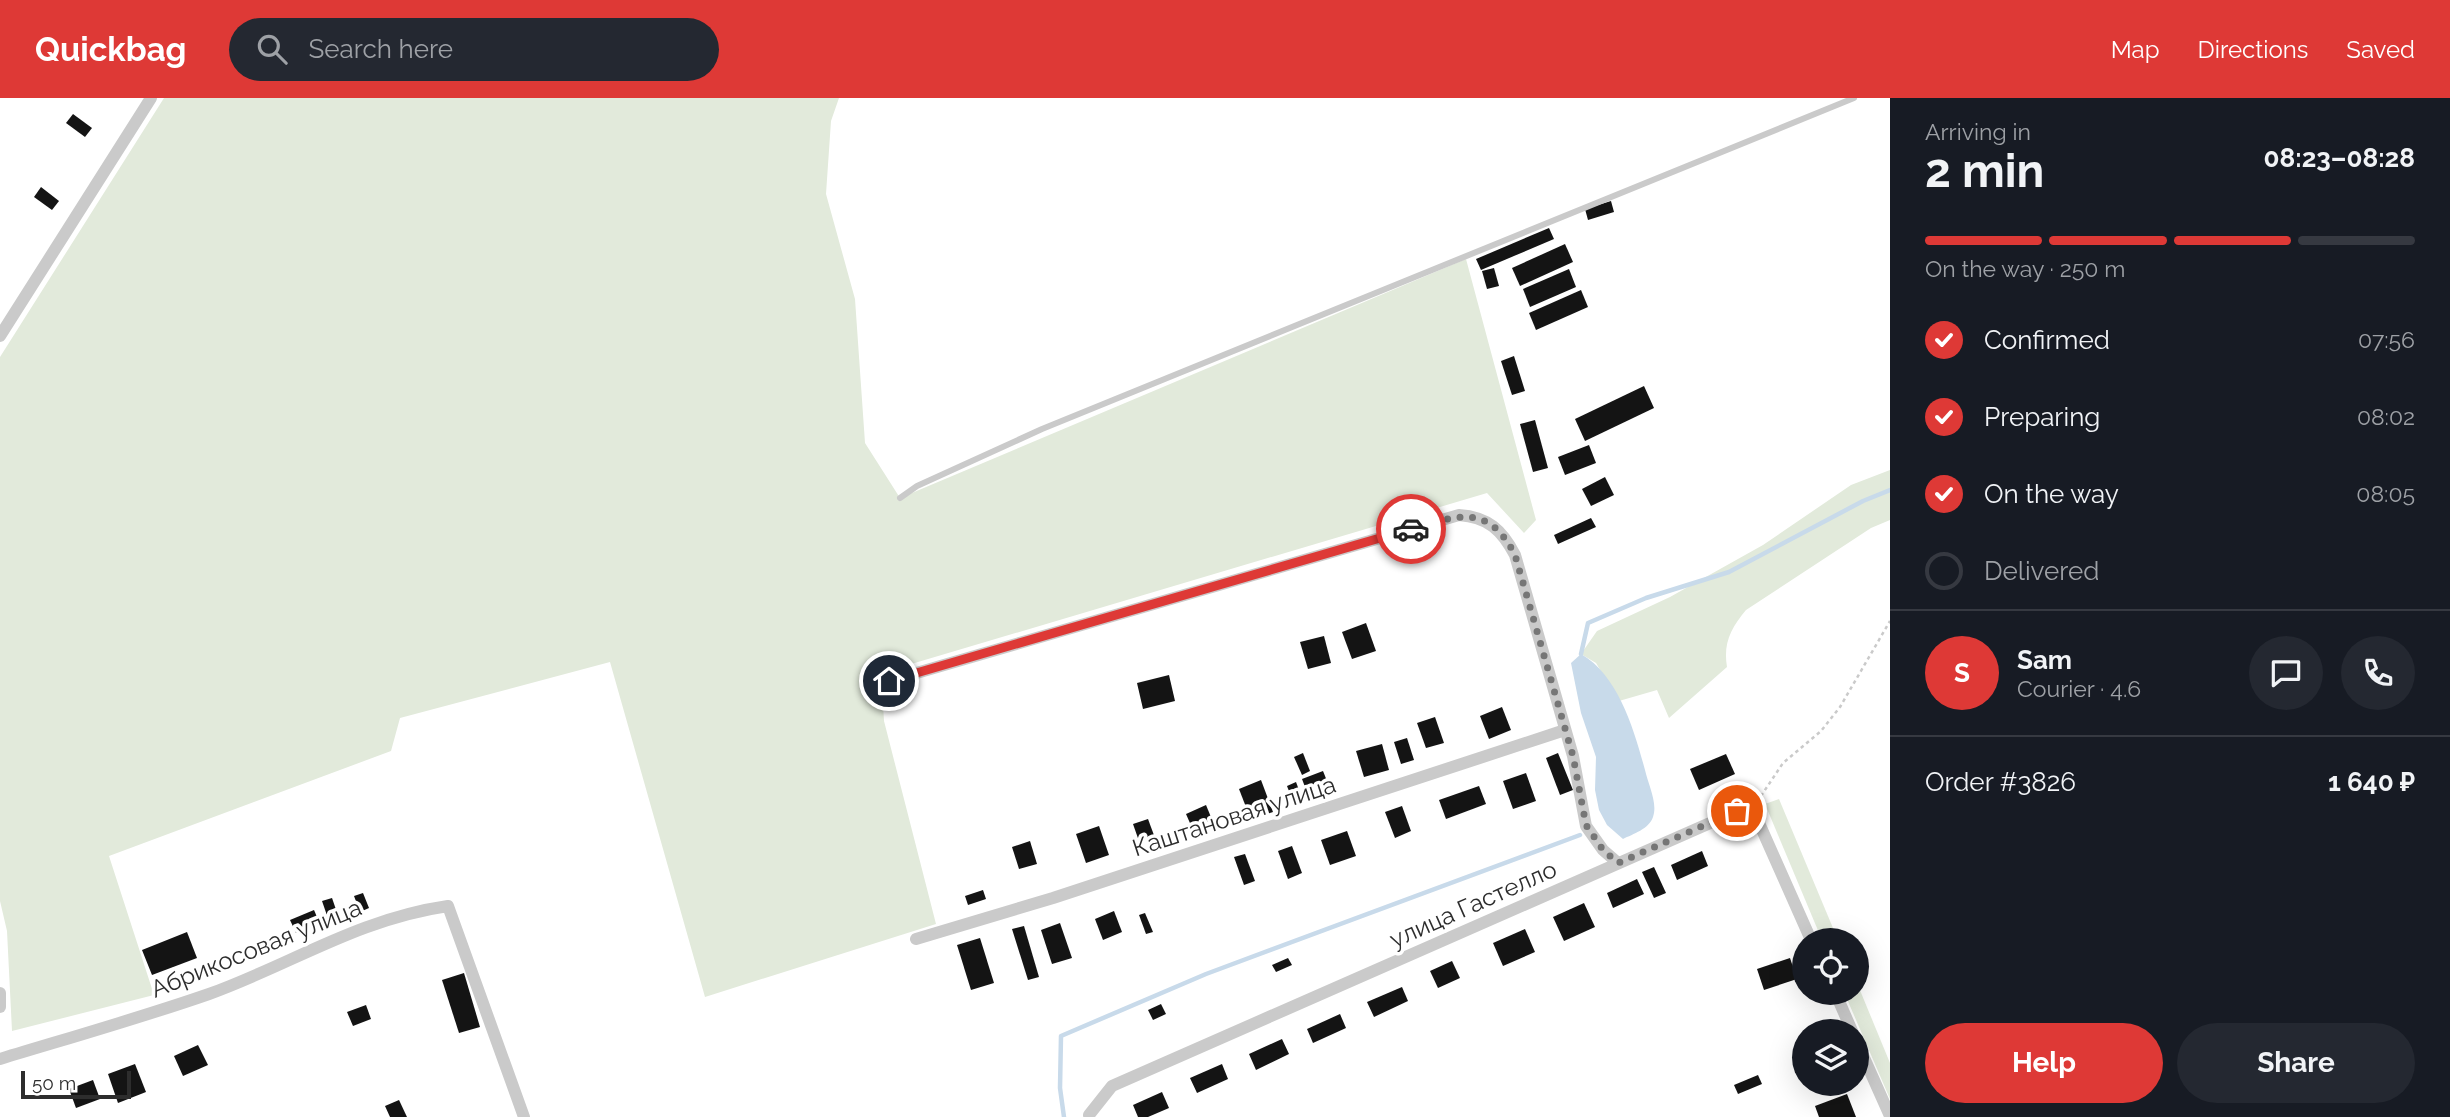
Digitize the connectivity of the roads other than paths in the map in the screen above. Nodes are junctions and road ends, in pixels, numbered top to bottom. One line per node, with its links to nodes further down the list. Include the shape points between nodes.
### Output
1 (151, 98): 3 (street)
2 (1854, 98): 4 (lane, via 1042,429)
3 (0, 336)
4 (900, 498)
5 (889, 681): 6 (street, via 1460,515 1474,516 1504,533 1515,555)
6 (1565, 730): 7 (street, via 1582,790 1586,825); 9 (street, Каштановая улица)
7 (1618, 863): 8 (street, улица Гастелло, via 1751,805); 14 (street, улица Гастелло, via 1112,1086)
8 (1806, 928)
9 (916, 939)
10 (0, 993): 11 (street)
11 (0, 1007)
12 (0, 1059): 16 (street, Абрикосовая улица, via 211,993 375,922 448,906)
13 (1869, 1069): 15 (street)
14 (1089, 1115)
15 (1890, 1116)
16 (524, 1117)

